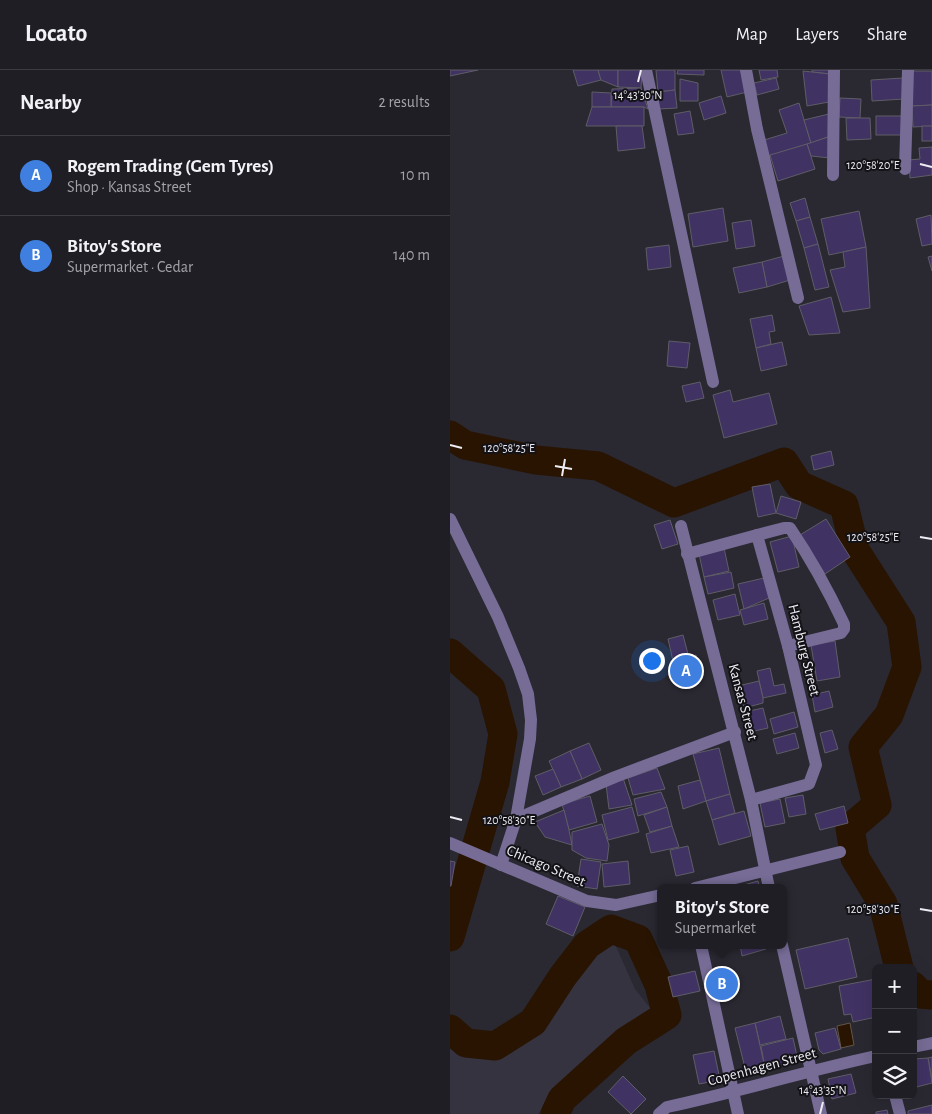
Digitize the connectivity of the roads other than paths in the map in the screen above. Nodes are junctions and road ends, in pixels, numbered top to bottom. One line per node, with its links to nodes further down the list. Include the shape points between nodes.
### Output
1 (646, 70): 8 (street)
2 (746, 70): 7 (street, via 756,129)
3 (834, 70): 6 (street)
4 (908, 70): 5 (street)
5 (905, 169)
6 (833, 175)
7 (798, 298)
8 (713, 382)
9 (450, 519): 16 (street, via 498,618 528,694 530,740)
10 (681, 526): 12 (street, Kansas Street)
11 (757, 535): 12 (street); 13 (street, Hamburg Street); 13 (street, via 790,528 828,590 844,624 841,633)
12 (687, 554): 14 (street, Kansas Street)
13 (788, 646): 15 (street, Hamburg Street, via 816,764 809,784)
14 (734, 732): 15 (street, Kansas Street); 16 (street)
15 (751, 800): 20 (street, Kansas Street)
16 (516, 819): 19 (street)
17 (450, 843): 19 (street, Chicago Street)
18 (840, 852): 20 (street)
19 (501, 864): 23 (street, Chicago Street, via 587,901 616,905)
20 (765, 871): 21 (street); 22 (street, Kansas Street)
21 (711, 884)
22 (768, 884)
23 (657, 896)
24 (702, 949): 30 (street)
25 (783, 949): 29 (street)
26 (932, 1043): 27 (street)
27 (917, 1046)
28 (872, 1057): 29 (street, Copenhagen Street)
29 (812, 1070): 30 (street, Copenhagen Street); 34 (street)
30 (733, 1093): 32 (street, Copenhagen Street); 33 (street)
31 (896, 1099): 35 (street)
32 (665, 1112)
33 (738, 1114)
34 (821, 1114)
35 (900, 1114)

